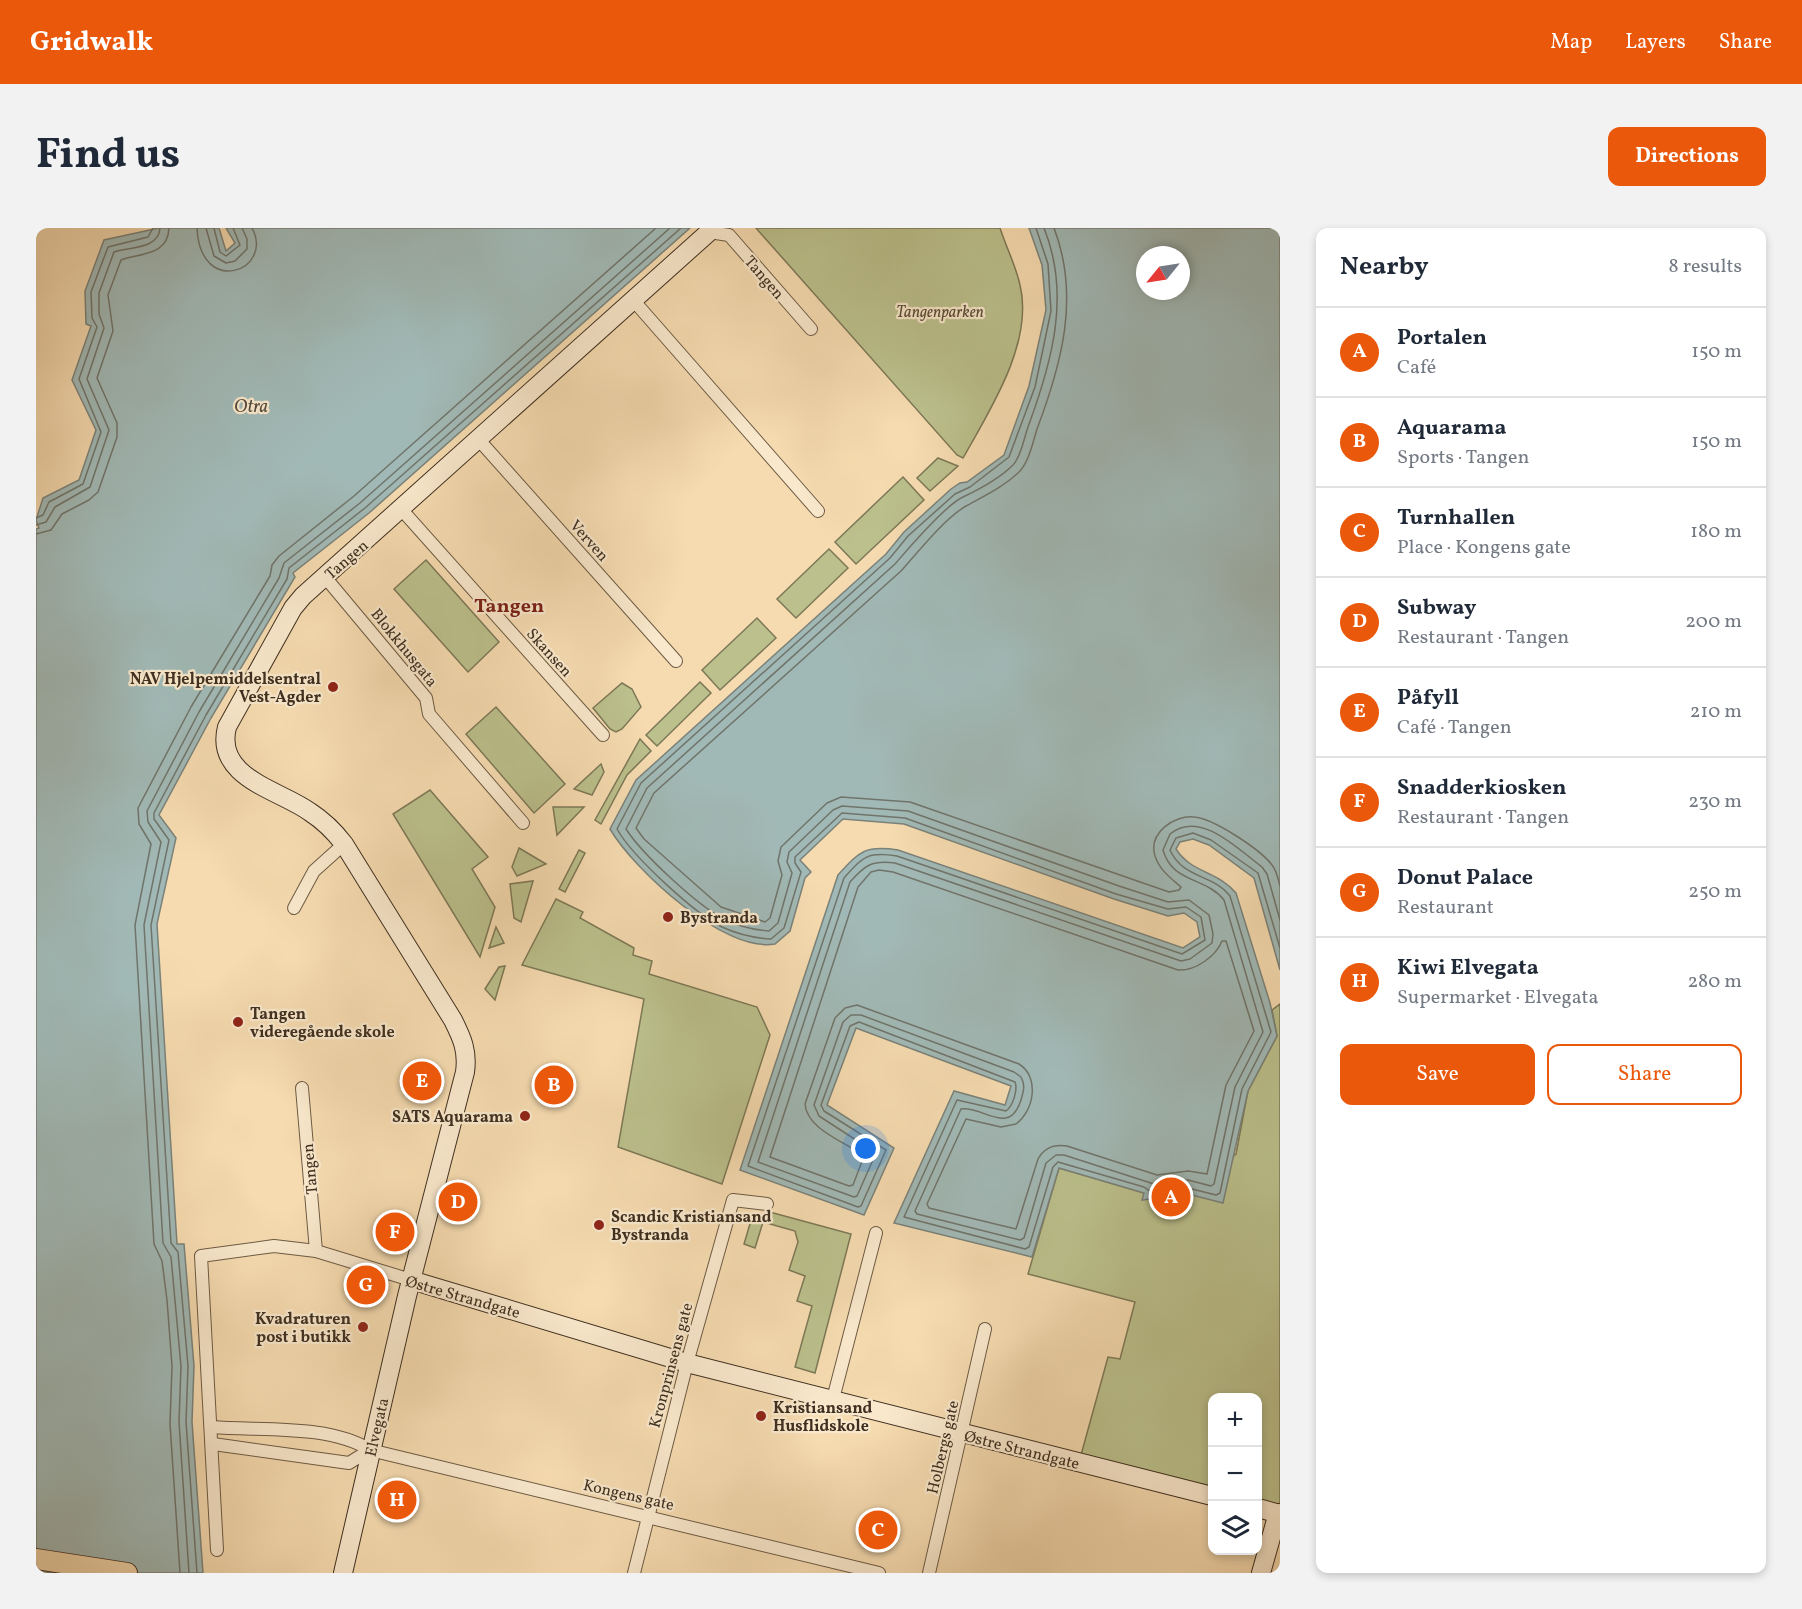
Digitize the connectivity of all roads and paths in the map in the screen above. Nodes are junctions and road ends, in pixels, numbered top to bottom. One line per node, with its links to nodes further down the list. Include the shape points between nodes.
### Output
1 (710, 232): 2 (street, Tangen); 3 (street, Tangen, via 729,235)
2 (633, 301): 4 (street, Tangen); 6 (street)
3 (811, 329)
4 (479, 440): 5 (street, Tangen); 8 (street, Verven)
5 (402, 510): 7 (street, Tangen); 9 (street, Skansen)
6 (818, 511)
7 (325, 577): 10 (street, Blokkhusgata, via 426,698 429,714); 11 (street, Tangen, via 293,608 232,715 224,737 231,759 242,774 310,811)
8 (676, 661)
9 (603, 735)
10 (523, 823)
11 (344, 844): 12 (street, via 314,871); 17 (street, Tangen, via 453,1020 466,1052 465,1072)
12 (294, 908)
13 (302, 1088): 16 (street, Tangen)
14 (767, 1204): 19 (street, Kronprinsens gate, via 733,1200)
15 (876, 1233): 20 (street)
16 (316, 1251): 17 (street, Østre Strandgate); 21 (street, Østre Strandgate, via 274,1246 201,1256)
17 (411, 1281): 19 (street, Østre Strandgate); 24 (street, Elvegata)
18 (985, 1329): 22 (street, Holbergs gate)
19 (687, 1363): 20 (street, Østre Strandgate); 28 (street, Kronprinsens gate)
20 (833, 1399): 22 (street, Østre Strandgate)
21 (212, 1427): 23 (street, Østre Strandgate); 24 (street, Kongens gate, via 330,1434 355,1440)
22 (962, 1434): 25 (street, Østre Strandgate); 35 (street, Holbergs gate)
23 (213, 1444): 24 (street, via 349,1464); 29 (street, Østre Strandgate)
24 (370, 1450): 28 (street, Kongens gate); 32 (street, Elvegata)
25 (1208, 1495)
26 (1262, 1509): 27 (street)
27 (1279, 1513): 36 (street)
28 (649, 1516): 33 (street, Kronprinsens gate); 34 (street, Kongens gate)
29 (217, 1550)
30 (36, 1559): 31 (main road)
31 (127, 1573)
32 (343, 1573)
33 (634, 1573)
34 (879, 1573)
35 (929, 1573)
36 (1261, 1573)

